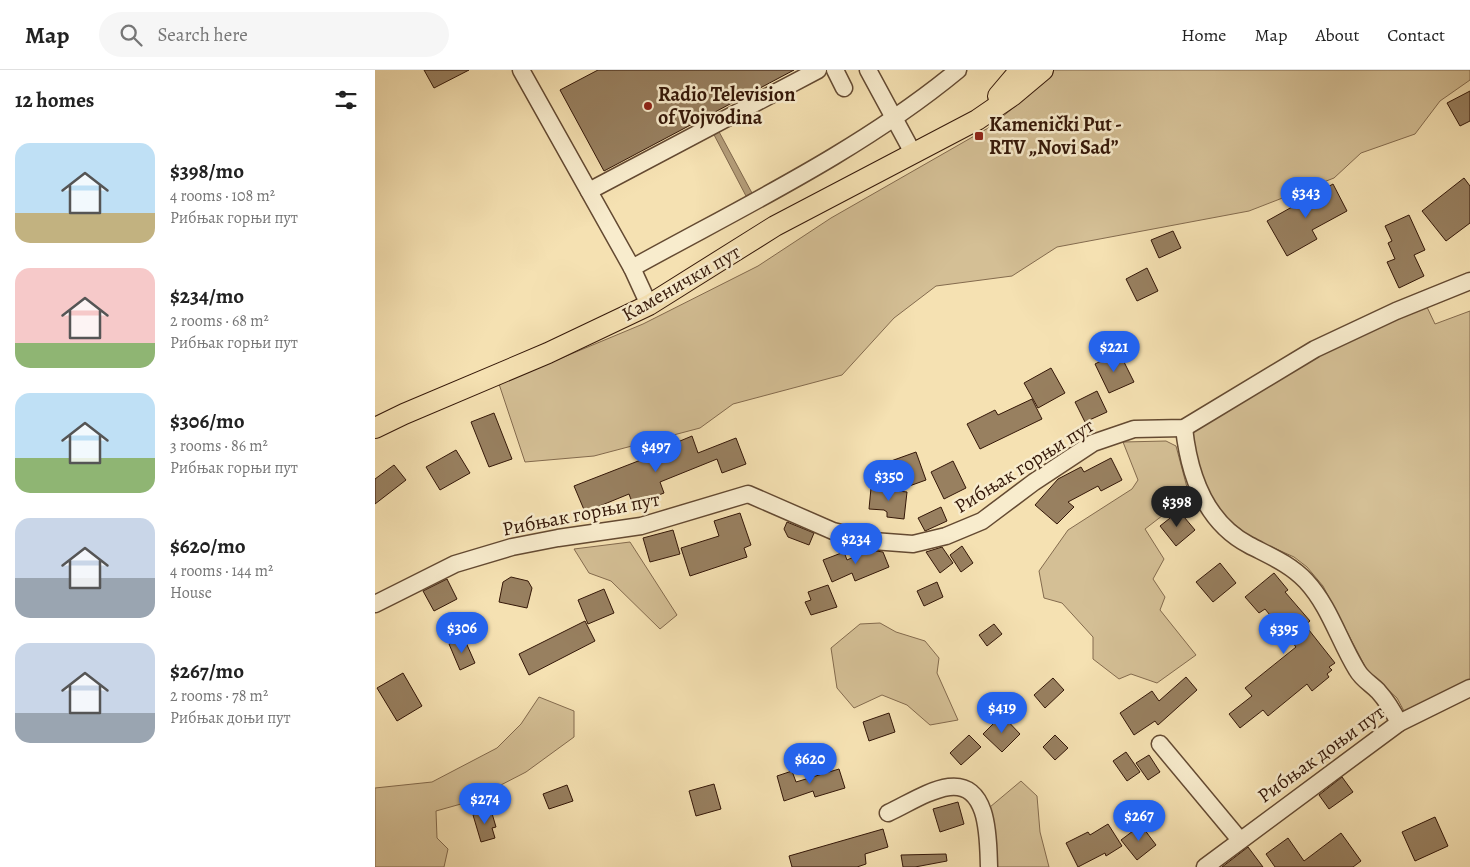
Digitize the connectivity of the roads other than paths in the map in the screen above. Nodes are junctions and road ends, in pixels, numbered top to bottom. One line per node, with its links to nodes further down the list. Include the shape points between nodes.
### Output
1 (521, 70): 12 (street)
2 (818, 70): 12 (street)
3 (835, 70): 8 (street)
4 (867, 70): 9 (street)
5 (958, 70): 9 (street)
6 (1020, 70): 10 (main road, Каменички пут)
7 (1043, 70): 10 (main road, Каменички пут)
8 (844, 88)
9 (894, 118): 11 (street); 13 (street, via 817,165)
10 (977, 120): 11 (main road, Каменички пут)
11 (913, 153): 15 (main road, Каменички пут, via 775,226)
12 (589, 191): 13 (street)
13 (632, 268): 15 (street)
14 (1470, 281): 17 (street, Рибњак горњи пут, via 1315,349)
15 (649, 305): 16 (main road, Каменички пут)
16 (375, 428)
17 (1184, 428): 18 (street, Рибњак горњи пут, via 1134,429 1093,443 1033,482 982,521 946,536 913,544 873,541 833,531 748,494 641,526 511,547 455,564); 20 (street, via 1195,477 1211,514 1247,544 1286,563 1306,581 1319,598 1357,672 1388,702)
18 (375, 604)
19 (1470, 688): 20 (street, Рибњак доњи пут)
20 (1399, 723): 23 (street, Рибњак доњи пут)
21 (1160, 744): 23 (street)
22 (888, 813): 24 (street, via 949,787 967,791 982,810 987,824)
23 (1240, 840): 25 (street, Рибњак доњи пут)
24 (989, 867)
25 (1205, 867)

